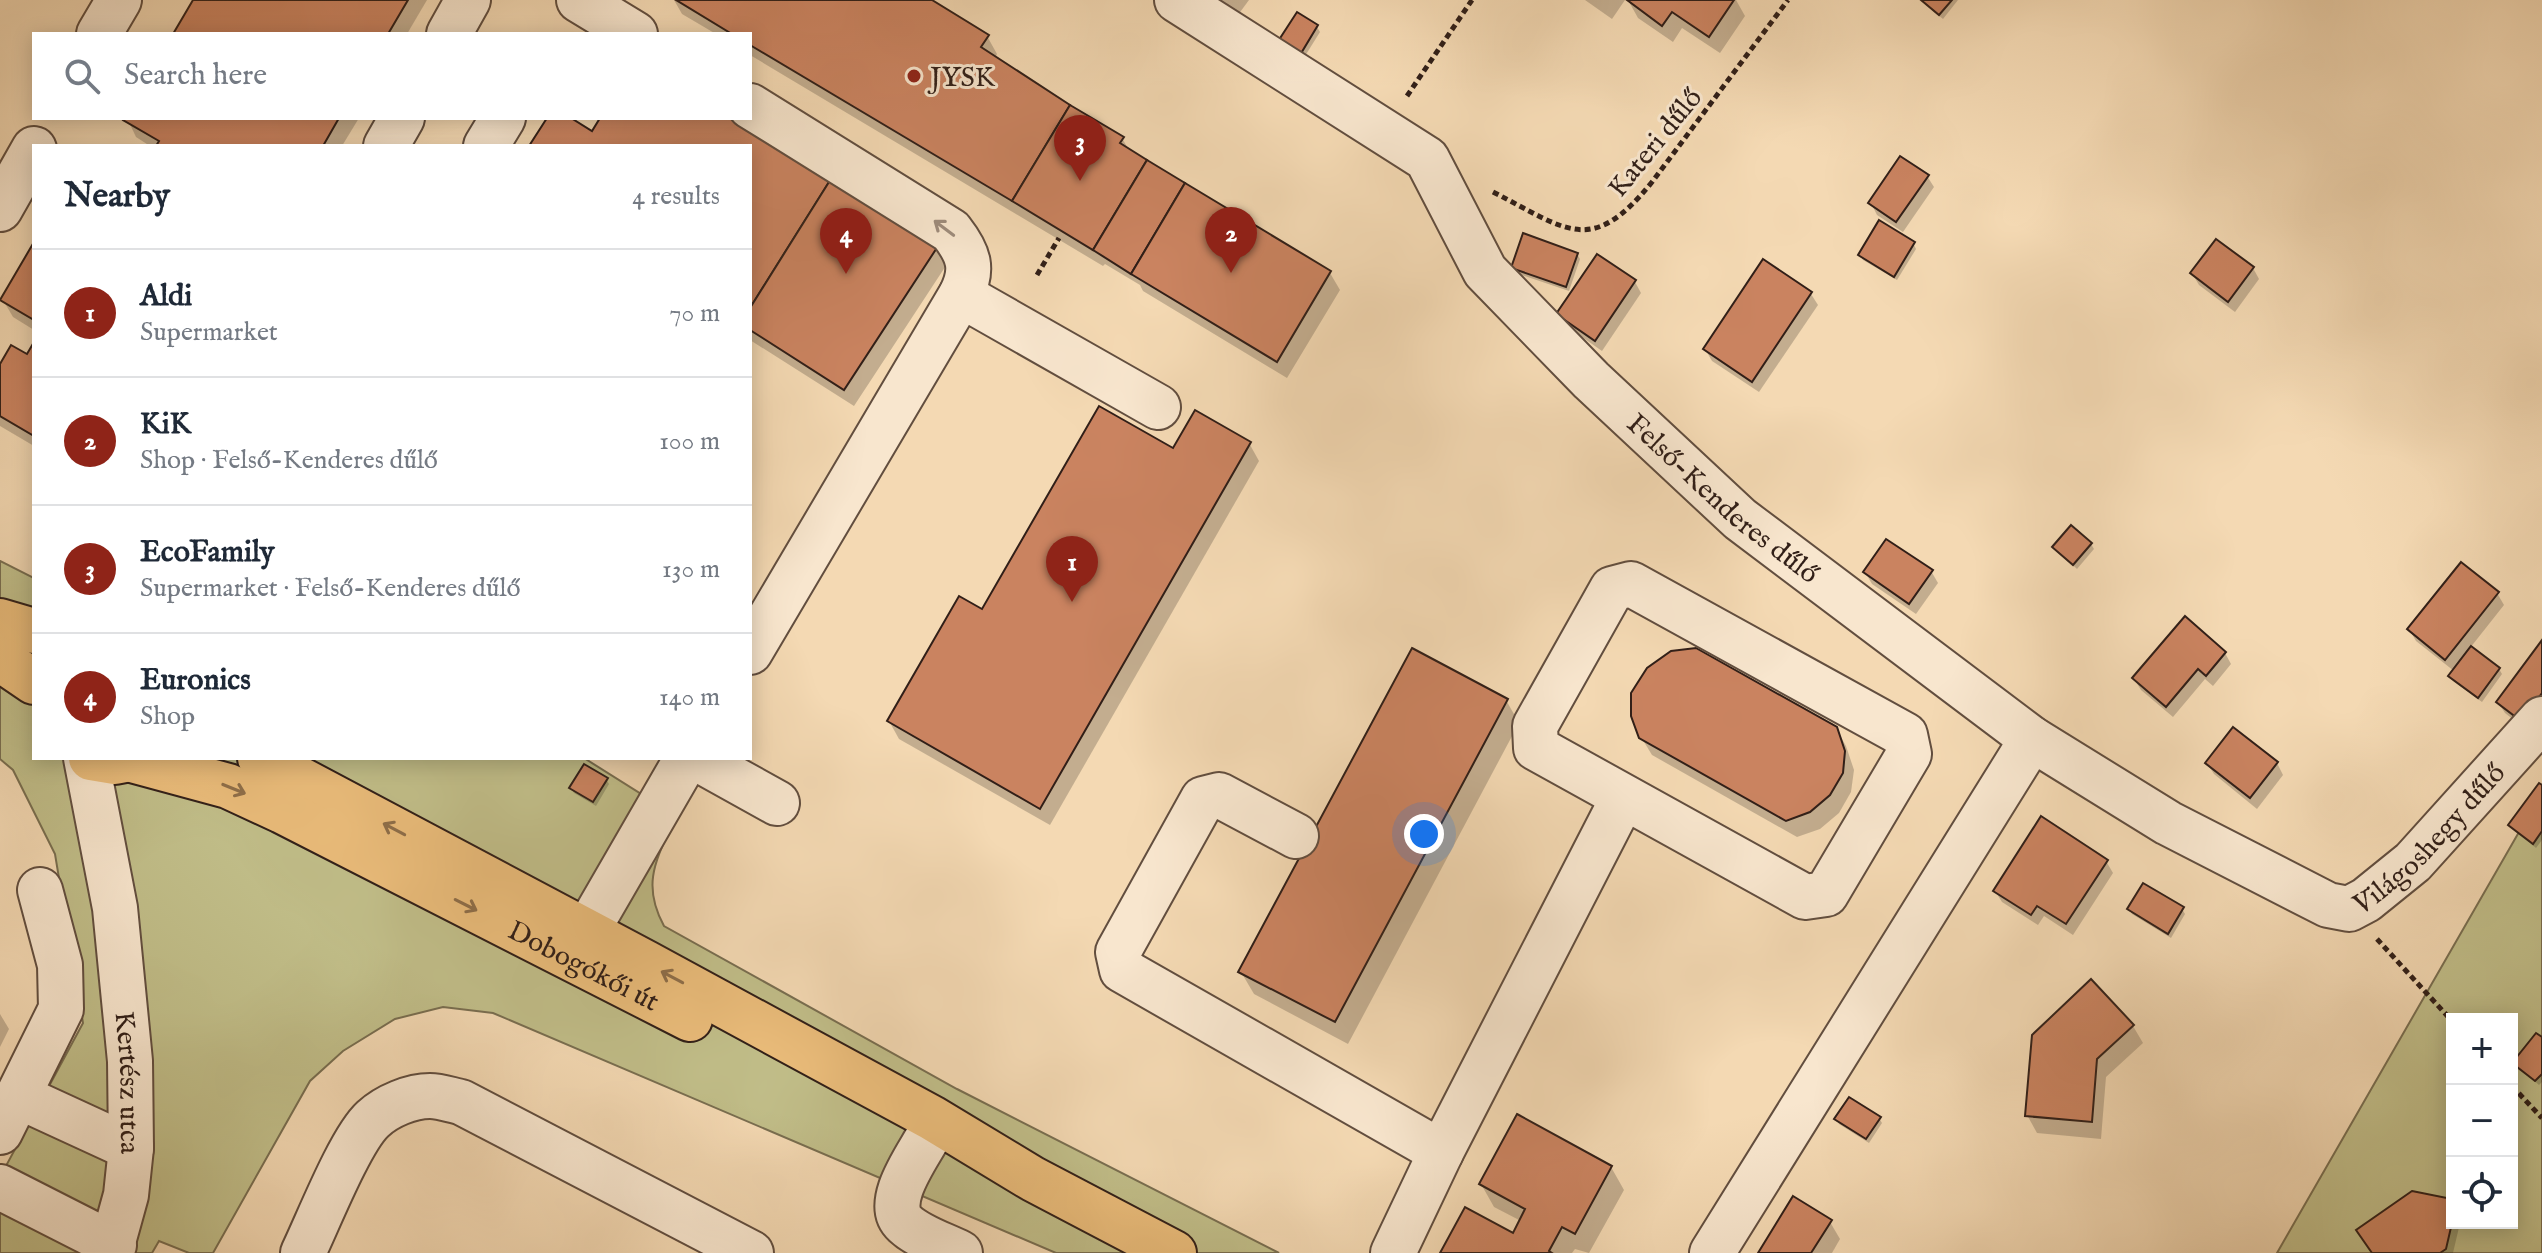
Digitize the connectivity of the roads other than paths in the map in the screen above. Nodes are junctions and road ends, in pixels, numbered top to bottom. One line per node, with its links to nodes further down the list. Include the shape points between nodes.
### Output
1 (119, 0): 6 (street)
2 (468, 0): 7 (street)
3 (579, 0): 5 (street)
4 (1177, 0): 25 (street, Felső-Kenderes dűlő, via 1427,159 1485,271 1591,380 1740,519)
5 (610, 30)
6 (100, 32)
7 (450, 32)
8 (752, 107): 17 (street, one-way to 8, via 970,269 951,231)
9 (51, 120): 12 (street)
10 (401, 120): 13 (street)
11 (502, 120): 14 (street)
12 (37, 144)
13 (387, 144)
14 (487, 144)
15 (32, 153): 16 (street)
16 (0, 209)
17 (961, 295): 18 (street); 21 (street)
18 (1158, 407)
19 (0, 621): 20 (main road)
20 (32, 630)
21 (752, 649)
22 (0, 659): 23 (main road)
23 (32, 681)
24 (2542, 719): 35 (street, Világoshegy dűlő, via 2413,862)
25 (2032, 739): 35 (street, Felső-Kenderes dűlő, via 2168,823 2328,905); 49 (street)
26 (112, 760): 39 (street, Kertész utca, via 115,908 130,1061)
27 (116, 760): 38 (main road, Dobogókői út, one-way to 38, via 228,786 269,804)
28 (264, 760): 36 (main road, Dobogókői út, one-way to 28)
29 (686, 760): 36 (street)
30 (700, 760): 32 (street)
31 (1623, 798): 31 (street, via 1805,897 1826,894 1909,754 1905,735 1631,584 1612,589 1535,726 1536,748); 40 (street)
32 (777, 803)
33 (1296, 836): 40 (street, via 1219,795 1203,799 1118,952 1122,970)
34 (40, 890): 37 (street, via 60,965 61,1009)
35 (2349, 909)
36 (587, 931): 41 (main road, Dobogókői út, one-way to 36, via 932,1118)
37 (9, 1114): 39 (street)
38 (929, 1135): 41 (main road, Dobogókői út); 46 (street, via 899,1190 897,1213 911,1229)
39 (131, 1148): 43 (street, Kertész utca)
40 (1441, 1152): 48 (street)
41 (1033, 1179): 47 (main road, Dobogókői út)
42 (0, 1187): 43 (street)
43 (112, 1249)
44 (303, 1253): 45 (street, via 356,1142 372,1120 412,1098 432,1096 461,1102)
45 (751, 1253)
46 (960, 1253)
47 (1174, 1253)
48 (1393, 1253)
49 (1712, 1253)

